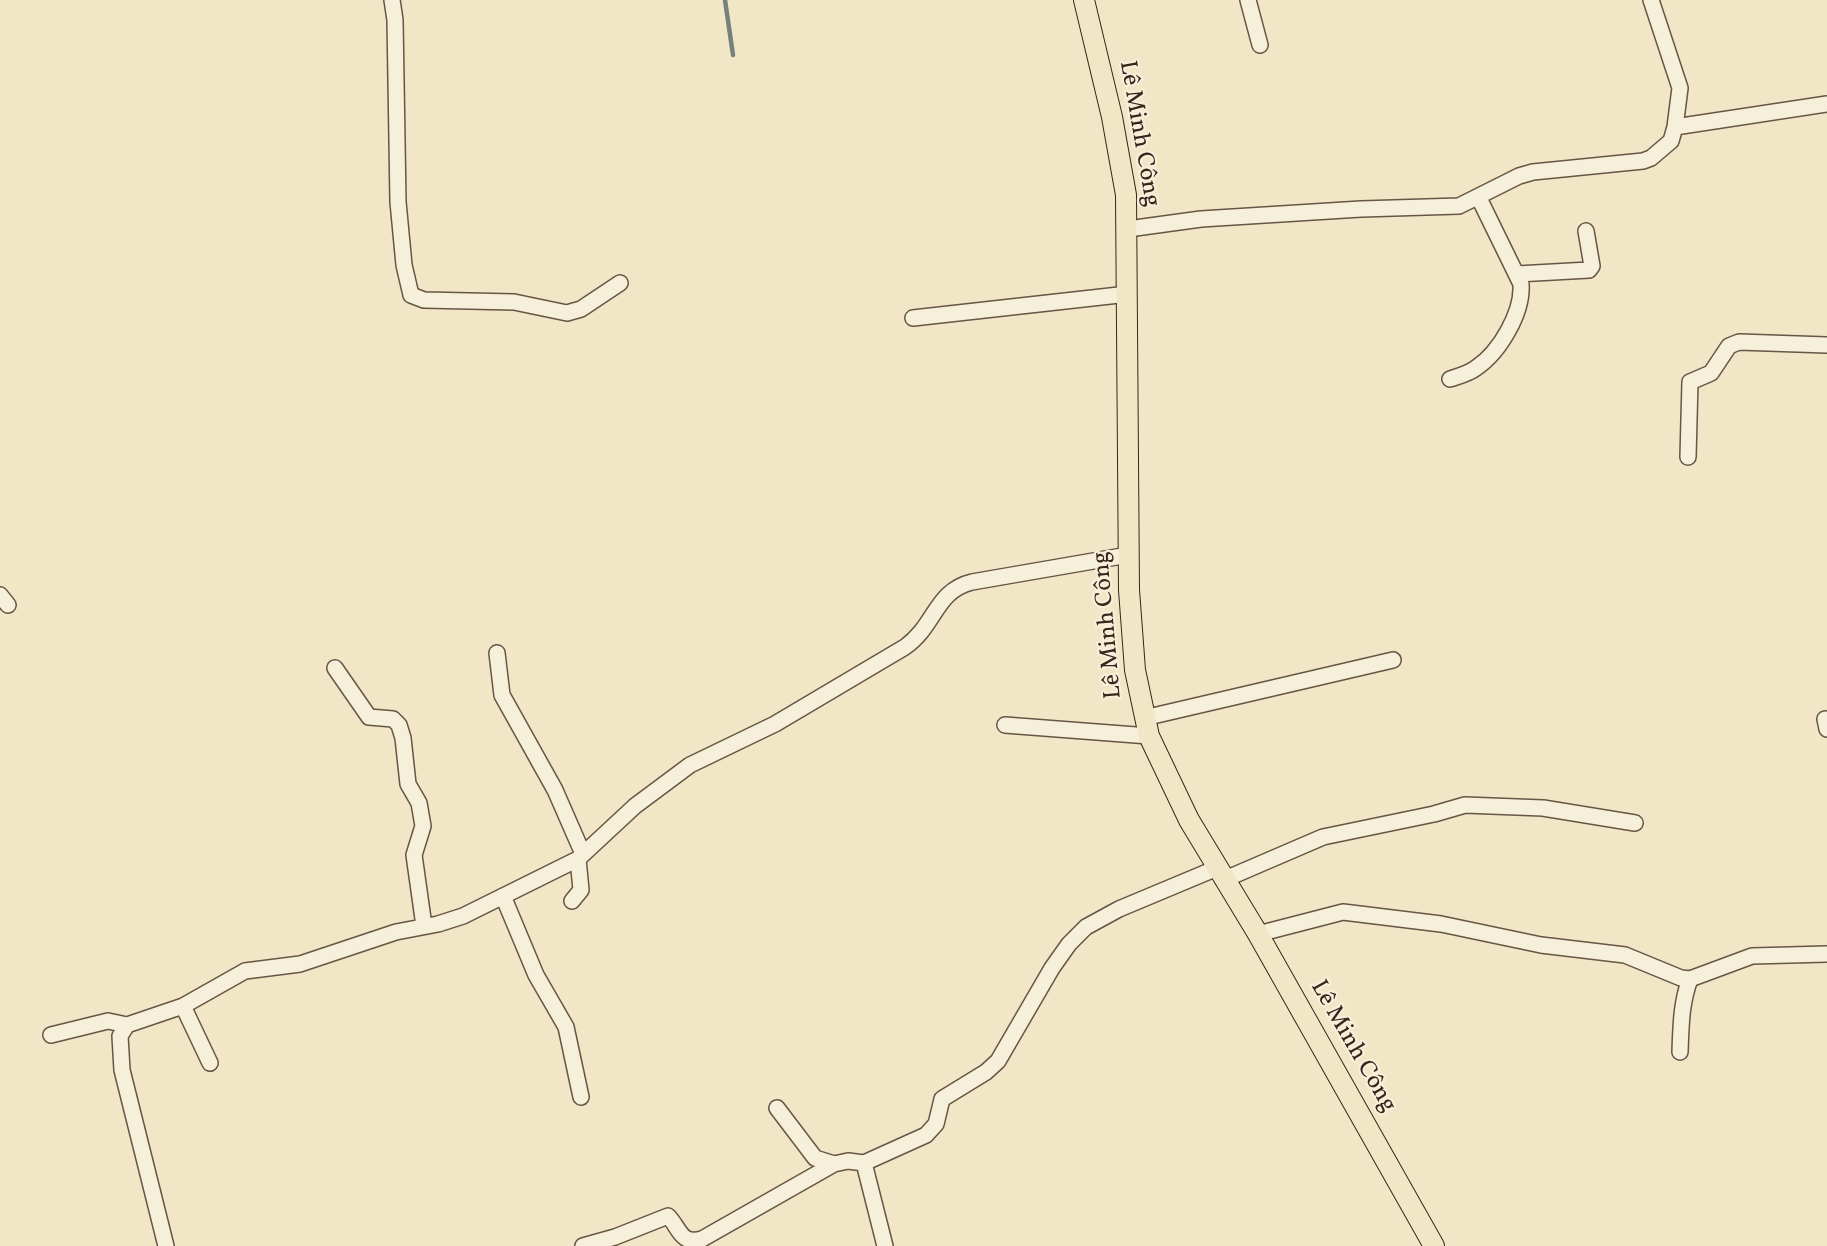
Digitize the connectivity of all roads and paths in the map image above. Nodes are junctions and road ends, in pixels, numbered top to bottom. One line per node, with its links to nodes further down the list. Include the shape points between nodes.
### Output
1 (392, 0): 12 (street, via 398,202 411,295 424,300 531,304 567,314)
2 (1084, 0): 9 (main road, Lê Minh Công, via 1122,163)
3 (1248, 0): 5 (street)
4 (1651, 0): 7 (street, via 1680,88)
5 (1260, 45)
6 (1827, 104): 7 (street)
7 (1675, 127): 8 (street, via 1671,141 1643,161 1533,172)
8 (1479, 198): 9 (street, via 1447,208 1304,213 1170,222); 11 (street)
9 (1128, 229): 13 (main road, Lê Minh Công)
10 (1586, 231): 11 (street, via 1592,266 1589,270)
11 (1516, 274): 16 (street, via 1522,297 1514,321 1479,366)
12 (620, 283)
13 (1128, 294): 14 (street); 18 (main road, Lê Minh Công)
14 (913, 318)
15 (1827, 345): 17 (street, via 1748,341 1729,346 1711,373 1690,382)
16 (1450, 378)
17 (1688, 457)
18 (1128, 555): 23 (main road, Lê Minh Công, via 1135,670); 25 (street, via 972,582 953,589 916,639 775,724 690,765 635,806)
19 (497, 652): 25 (street, via 502,695 555,790)
20 (1393, 660): 23 (street)
21 (335, 668): 29 (street, via 369,717 393,720 399,725 408,784 419,803 423,826 414,855)
22 (1005, 725): 23 (street)
23 (1147, 727): 26 (main road, Lê Minh Công, via 1189,820)
24 (1635, 822): 26 (street, via 1543,808 1465,805 1323,837)
25 (581, 856): 27 (street); 28 (street, via 581,890)
26 (1220, 874): 30 (main road, Lê Minh Công); 40 (street, via 1119,909 1086,927 1060,955 998,1061 942,1099 936,1124 926,1135)
27 (503, 896): 29 (street, via 463,916); 38 (street, via 536,975 566,1027)
28 (572, 901)
29 (424, 926): 33 (street, via 300,964 245,971)
30 (1258, 934): 32 (street, via 1342,912 1441,924 1541,945 1625,955 1681,978); 45 (main road, Lê Minh Công)
31 (1827, 954): 32 (street, via 1752,956)
32 (1690, 978): 36 (street, via 1681,1014)
33 (183, 1006): 34 (street); 37 (street)
34 (127, 1025): 35 (street, via 108,1022); 42 (street, via 120,1036 122,1070)
35 (51, 1035)
36 (1680, 1052)
37 (210, 1063)
38 (581, 1097)
39 (777, 1108): 41 (street, via 815,1158)
40 (864, 1163): 41 (street); 44 (street)
41 (834, 1164): 43 (street, via 702,1239 687,1240 680,1236 668,1216)
42 (166, 1246)
43 (584, 1246)
44 (885, 1246)
45 (1434, 1246)

